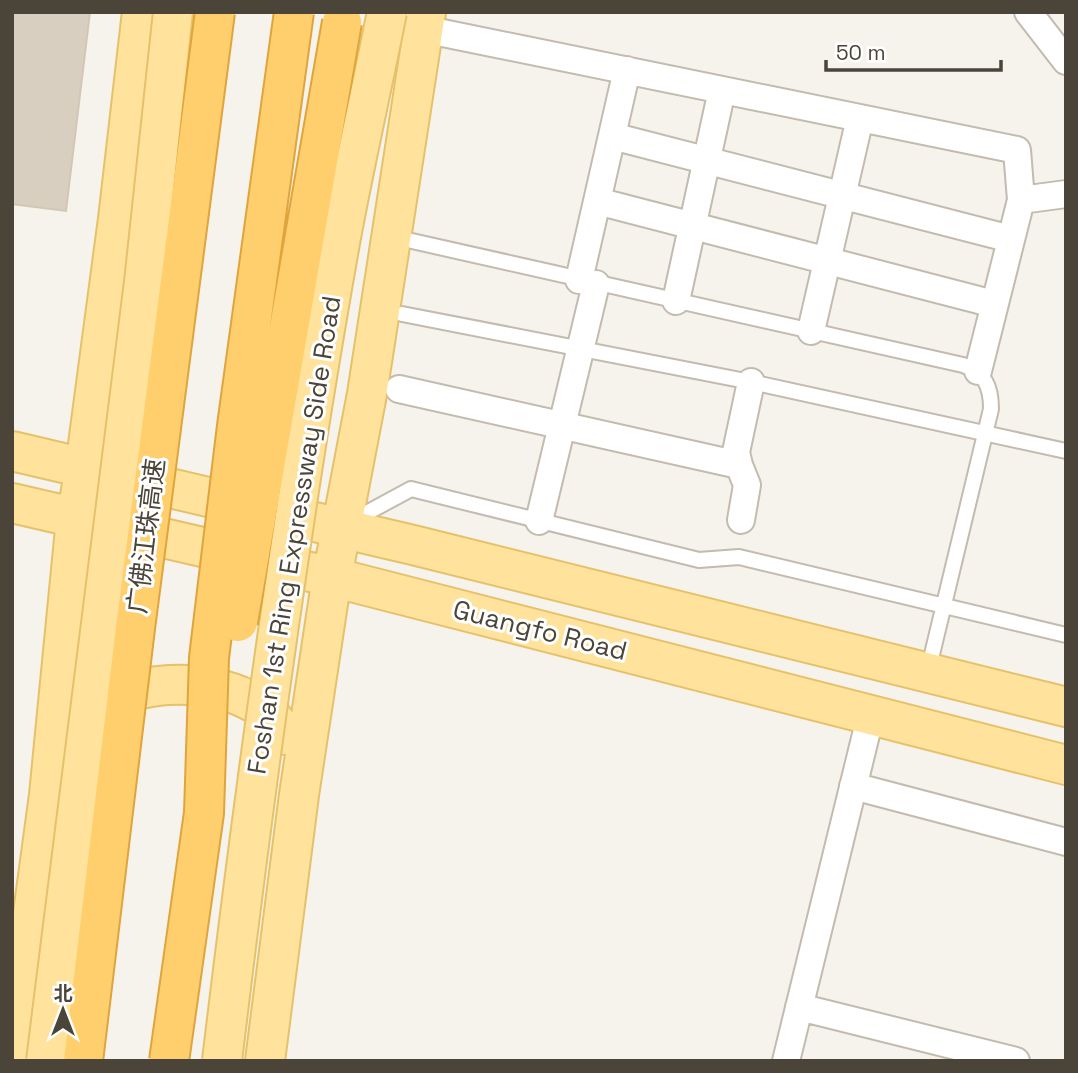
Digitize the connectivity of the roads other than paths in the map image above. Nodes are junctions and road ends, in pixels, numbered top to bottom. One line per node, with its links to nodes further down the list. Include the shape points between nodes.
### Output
1 (142, 12): 37 (main road)
2 (173, 12): 57 (main road, bridge, via 144,282)
3 (215, 12): 58 (highway, 广佛江珠高速, bridge)
4 (294, 12): 53 (highway, bridge, via 209,658)
5 (387, 12): 60 (main road, Foshan 1st Ring Expressway Side Road, bridge, via 341,236 301,475 257,775)
6 (1028, 12): 9 (street)
7 (425, 20): 10 (street); 42 (main road, Foshan 1st Ring Expressway Side Road, via 366,394)
8 (342, 22): 53 (highway, bridge)
9 (1066, 61)
10 (627, 70): 11 (street); 13 (street)
11 (722, 90): 12 (street); 14 (street)
12 (860, 118): 16 (street); 17 (street, via 1017,150)
13 (612, 136): 14 (street); 18 (street)
14 (706, 160): 16 (street); 19 (street)
15 (1066, 194): 17 (street)
16 (842, 195): 20 (street); 22 (street)
17 (1021, 200): 20 (street)
18 (597, 201): 19 (street); 23 (street)
19 (692, 226): 22 (street); 24 (street)
20 (1011, 239): 25 (street)
21 (412, 241): 23 (lane)
22 (827, 261): 25 (street); 27 (street)
23 (587, 282): 24 (lane); 28 (street)
24 (676, 301): 27 (lane)
25 (995, 304): 29 (street)
26 (402, 314): 28 (lane)
27 (811, 331): 29 (lane)
28 (580, 349): 30 (lane); 32 (street)
29 (978, 371): 33 (lane, via 991,395)
30 (751, 382): 33 (lane); 36 (street, via 736,452)
31 (399, 389): 32 (street)
32 (562, 425): 36 (street); 41 (street)
33 (985, 434): 34 (lane); 44 (lane)
34 (1066, 451)
35 (12, 452): 37 (main road, Guangfo Road)
36 (739, 465): 40 (street, via 747,485)
37 (85, 467): 39 (main road); 42 (main road, Guangfo Road)
38 (12, 503): 39 (main road, Guangfo Road)
39 (76, 519): 43 (main road, Guangfo Road); 49 (main road)
40 (741, 520)
41 (539, 521): 42 (lane, via 411,489); 44 (lane, via 699,560 739,557)
42 (340, 528): 43 (main road, Foshan 1st Ring Expressway Side Road); 46 (main road, Guangfo Road)
43 (332, 577): 48 (main road, Guangfo Road); 52 (main road, Foshan 1st Ring Expressway Side Road)
44 (944, 606): 45 (lane); 46 (lane)
45 (1066, 635)
46 (928, 673): 47 (main road, Guangfo Road)
47 (1066, 707)
48 (871, 715): 50 (main road, Guangfo Road); 51 (street)
49 (52, 763): 52 (main road, via 70,735 114,697 157,685 203,687 257,704 274,718 287,738); 56 (main road)
50 (1066, 765)
51 (853, 786): 54 (street); 55 (street)
52 (299, 795): 61 (main road, Foshan 1st Ring Expressway Side Road)
53 (204, 813): 59 (highway, bridge)
54 (1066, 842)
55 (799, 1006): 62 (street); 63 (street)
56 (13, 1061)
57 (46, 1061)
58 (83, 1061)
59 (169, 1061)
60 (222, 1061)
61 (265, 1061)
62 (786, 1061)
63 (1016, 1061)

